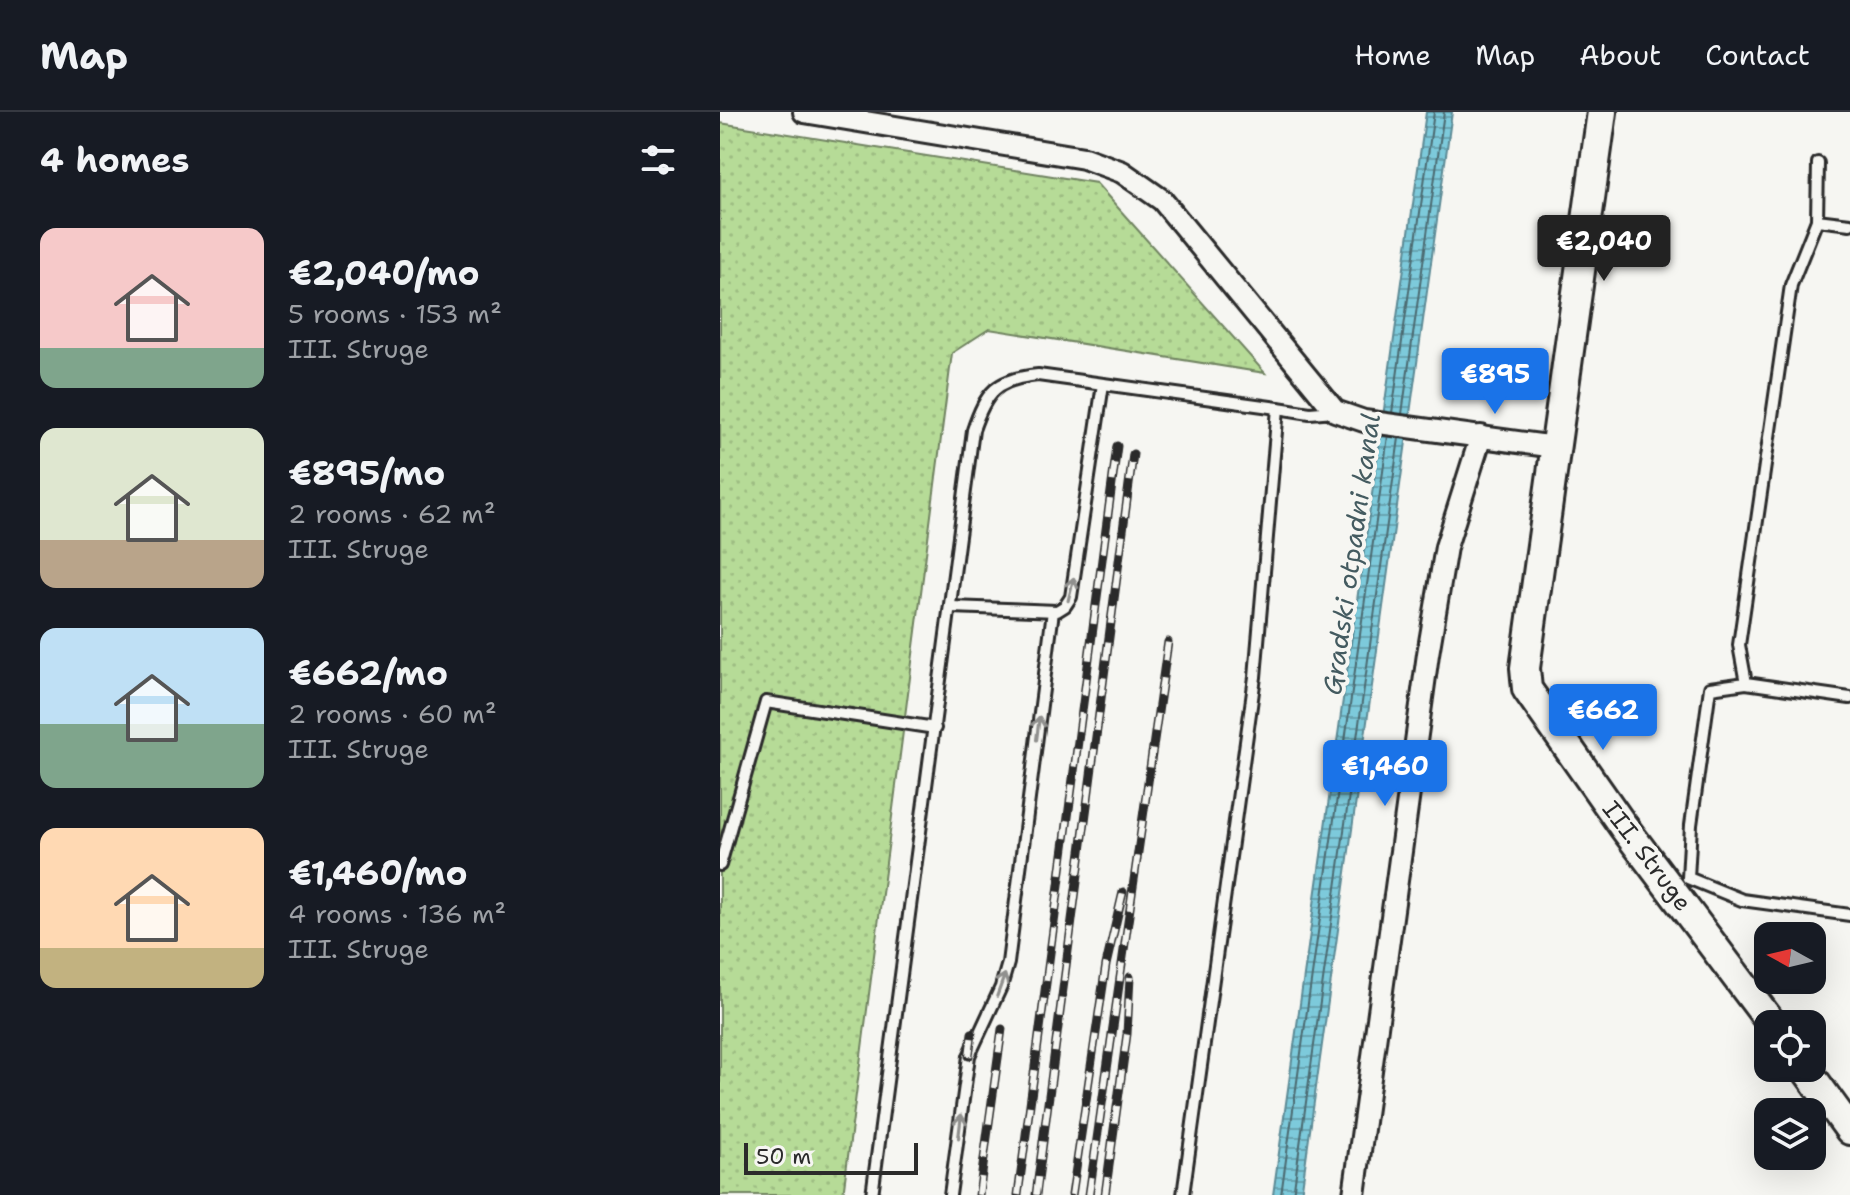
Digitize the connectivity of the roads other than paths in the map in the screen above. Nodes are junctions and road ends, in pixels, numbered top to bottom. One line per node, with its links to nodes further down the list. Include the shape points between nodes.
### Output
1 (804, 112): 8 (street, via 1084,158 1122,172 1162,200)
2 (1602, 112): 10 (street, III. Struge)
3 (1818, 163): 4 (lane)
4 (1817, 220): 5 (lane); 13 (lane, via 1788,301 1739,645)
5 (1850, 224)
6 (1103, 384): 7 (lane); 11 (lane, via 1015,377 998,385 982,404 973,430); 12 (lane, one-way to 6, via 1071,597)
7 (1278, 408): 8 (lane); 23 (lane, via 1255,677)
8 (1335, 411): 9 (street, via 1364,421)
9 (1481, 436): 10 (street); 24 (street, via 1446,547 1428,654)
10 (1555, 447): 18 (street, III. Struge, via 1525,668 1527,689)
11 (951, 607): 12 (lane); 15 (lane)
12 (1053, 611): 22 (lane, one-way to 12, via 969,1056 1008,963)
13 (1746, 683): 14 (lane); 17 (lane, via 1710,688 1688,878 1742,900)
14 (1850, 698)
15 (935, 728): 16 (lane, via 766,702); 21 (lane)
16 (720, 865)
17 (1850, 915)
18 (1761, 1010)
19 (1815, 1082): 20 (street)
20 (1850, 1130)
21 (872, 1195)
22 (950, 1195)
23 (1183, 1195)
24 (1354, 1195)

